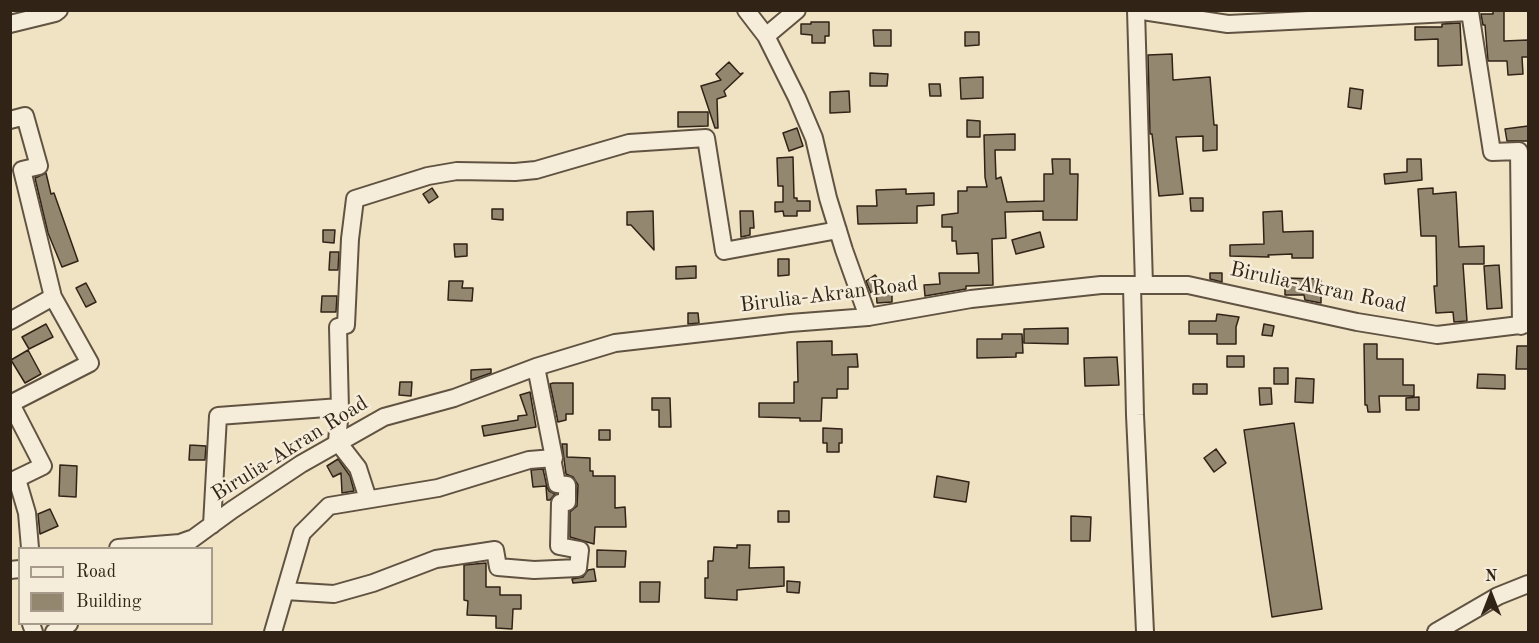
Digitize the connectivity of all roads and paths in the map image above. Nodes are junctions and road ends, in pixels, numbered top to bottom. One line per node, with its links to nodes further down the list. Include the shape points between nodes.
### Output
1 (59, 10): 5 (street)
2 (746, 10): 6 (street)
3 (797, 10): 6 (street)
4 (1136, 10): 9 (street); 13 (street, via 1228,24 1470,12 1492,152 1519,151)
5 (10, 24)
6 (766, 36): 8 (street, via 814,138)
7 (10, 120): 10 (street, via 25,116 39,166 22,170)
8 (838, 230): 11 (street); 16 (street, via 724,251 706,138 628,143 536,170 457,171 428,176 355,199 346,325 338,327)
9 (1138, 285): 11 (street, Birulia-Akran Road, via 1101,285 971,299); 13 (street, Birulia-Akran Road, via 1188,285 1357,322 1437,334); 29 (street, via 1135,415)
10 (53, 297): 12 (street); 15 (street, via 90,363)
11 (868, 316): 14 (street, Birulia-Akran Road, via 615,343)
12 (10, 321)
13 (1525, 325)
14 (536, 368): 17 (street, Birulia-Akran Road, via 454,398 384,417); 18 (street)
15 (11, 404): 19 (street, via 43,466)
16 (339, 406): 17 (street); 21 (street, via 218,416)
17 (337, 441): 20 (street, via 358,468); 21 (street, Birulia-Akran Road)
18 (552, 458): 20 (street, via 530,460 438,488); 27 (street, via 557,484 567,485 567,502 560,503 559,546 580,550 578,568 498,567 495,550 436,559 334,594)
19 (14, 480): 23 (street, via 27,513)
20 (368, 499): 27 (street, via 329,506 302,533)
21 (212, 525): 22 (street, Birulia-Akran Road)
22 (195, 537): 24 (street, via 180,543); 25 (street, Birulia-Akran Road)
23 (34, 547)
24 (139, 547)
25 (182, 547)
26 (1528, 584): 30 (street, via 1498,596)
27 (285, 591): 28 (street)
28 (273, 633)
29 (1145, 633)
30 (1436, 633)

